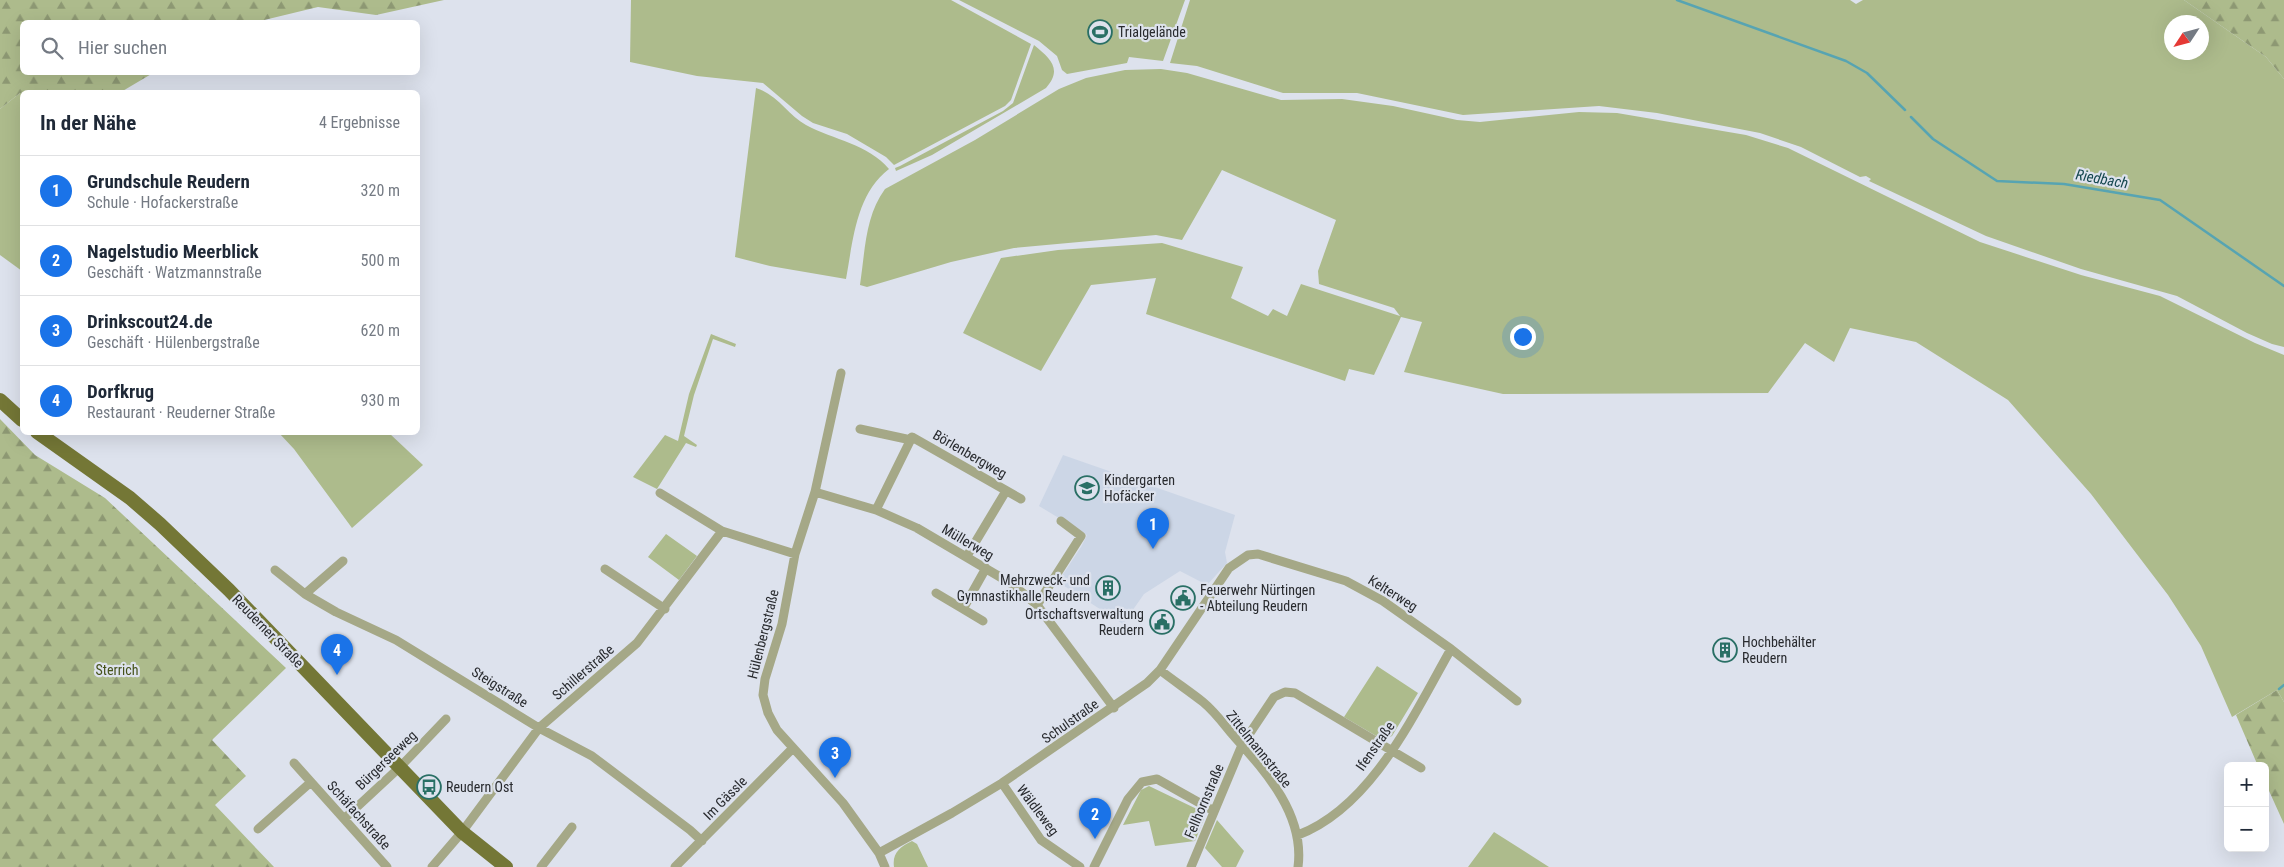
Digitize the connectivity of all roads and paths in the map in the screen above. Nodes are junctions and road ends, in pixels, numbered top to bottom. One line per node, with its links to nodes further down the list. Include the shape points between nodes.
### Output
1 (841, 373): 8 (street, Hülenbergstraße)
2 (0, 400): 3 (main road)
3 (20, 418)
4 (860, 429): 6 (street)
5 (41, 435): 37 (main road, Reuderner Straße, via 130,498 160,524 229,590)
6 (911, 440): 7 (street, Börlenbergweg, via 912,437); 11 (street, Börlenbergweg)
7 (1006, 491): 10 (street, Börlenbergweg); 15 (street, Börlenbergweg)
8 (815, 492): 11 (street, Müllerweg); 14 (street, Hülenbergstraße)
9 (660, 493): 13 (street)
10 (1020, 500)
11 (876, 510): 15 (street, Müllerweg)
12 (1061, 521): 23 (street, via 1081,536)
13 (722, 531): 14 (street); 24 (street, Schillerstraße)
14 (795, 554): 34 (street, Hülenbergstraße, via 782,624 763,695 777,730)
15 (967, 556): 18 (street, Müllerweg)
16 (343, 561): 22 (street)
17 (1234, 563): 27 (street, Kelterweg, via 1248,555 1258,554 1346,581 1383,601); 28 (street, Schulstraße)
18 (986, 568): 23 (street, Müllerweg); 25 (street)
19 (606, 569): 24 (street)
20 (275, 570): 22 (street, Steigstraße)
21 (936, 593): 25 (street)
22 (305, 594): 32 (street, Steigstraße, via 396,640)
23 (1037, 604): 30 (street, Müllerweg)
24 (665, 608): 32 (street, Schillerstraße, via 637,643)
25 (962, 609): 26 (street)
26 (983, 621)
27 (1451, 649): 29 (street, Kelterweg); 35 (street, Ifenstraße)
28 (1160, 670): 30 (street, Schulstraße); 33 (street, Zittelmannstraße, via 1205,704)
29 (1517, 701)
30 (1114, 708): 40 (street, Schulstraße)
31 (446, 720): 37 (street, Bürgerseeweg)
32 (539, 728): 45 (street, Schillerstraße); 47 (street, Steigstraße, via 592,756)
33 (1242, 745): 35 (street, Fellhornstraße, via 1274,697 1285,692 1295,693); 41 (street, Fellhornstraße); 46 (street, Zittelmannstraße, via 1280,794)
34 (793, 748): 47 (street, Im Gässle); 48 (street, Hülenbergstraße, via 843,803)
35 (1392, 750): 38 (street, Fellhornstraße); 46 (street, Ifenstraße, via 1341,810)
36 (294, 763): 39 (street, Schäfachstraße)
37 (400, 767): 42 (street, Bürgerseeweg); 45 (main road, Reuderner Straße)
38 (1421, 768)
39 (311, 782): 42 (street, Schäfachstraße); 44 (street, Schäfachstraße)
40 (1002, 783): 48 (street, Schulstraße); 55 (street, Wäldleweg, via 1041,840)
41 (1214, 811): 56 (street, via 1157,779 1142,782 1128,798); 57 (street, Fellhornstraße)
42 (344, 819): 49 (street, Schäfachstraße)
43 (572, 827): 52 (street)
44 (258, 829)
45 (462, 832): 50 (street, Schillerstraße); 51 (main road, Reuderner Straße)
46 (1298, 835): 58 (street, Zittelmannstraße)
47 (702, 841): 53 (street, Im Gässle)
48 (879, 853): 54 (street, Hülenbergstraße)
49 (387, 867)
50 (432, 867)
51 (506, 867)
52 (541, 867)
53 (675, 867)
54 (885, 867)
55 (1080, 867)
56 (1094, 867)
57 (1191, 867)
58 (1298, 867)

